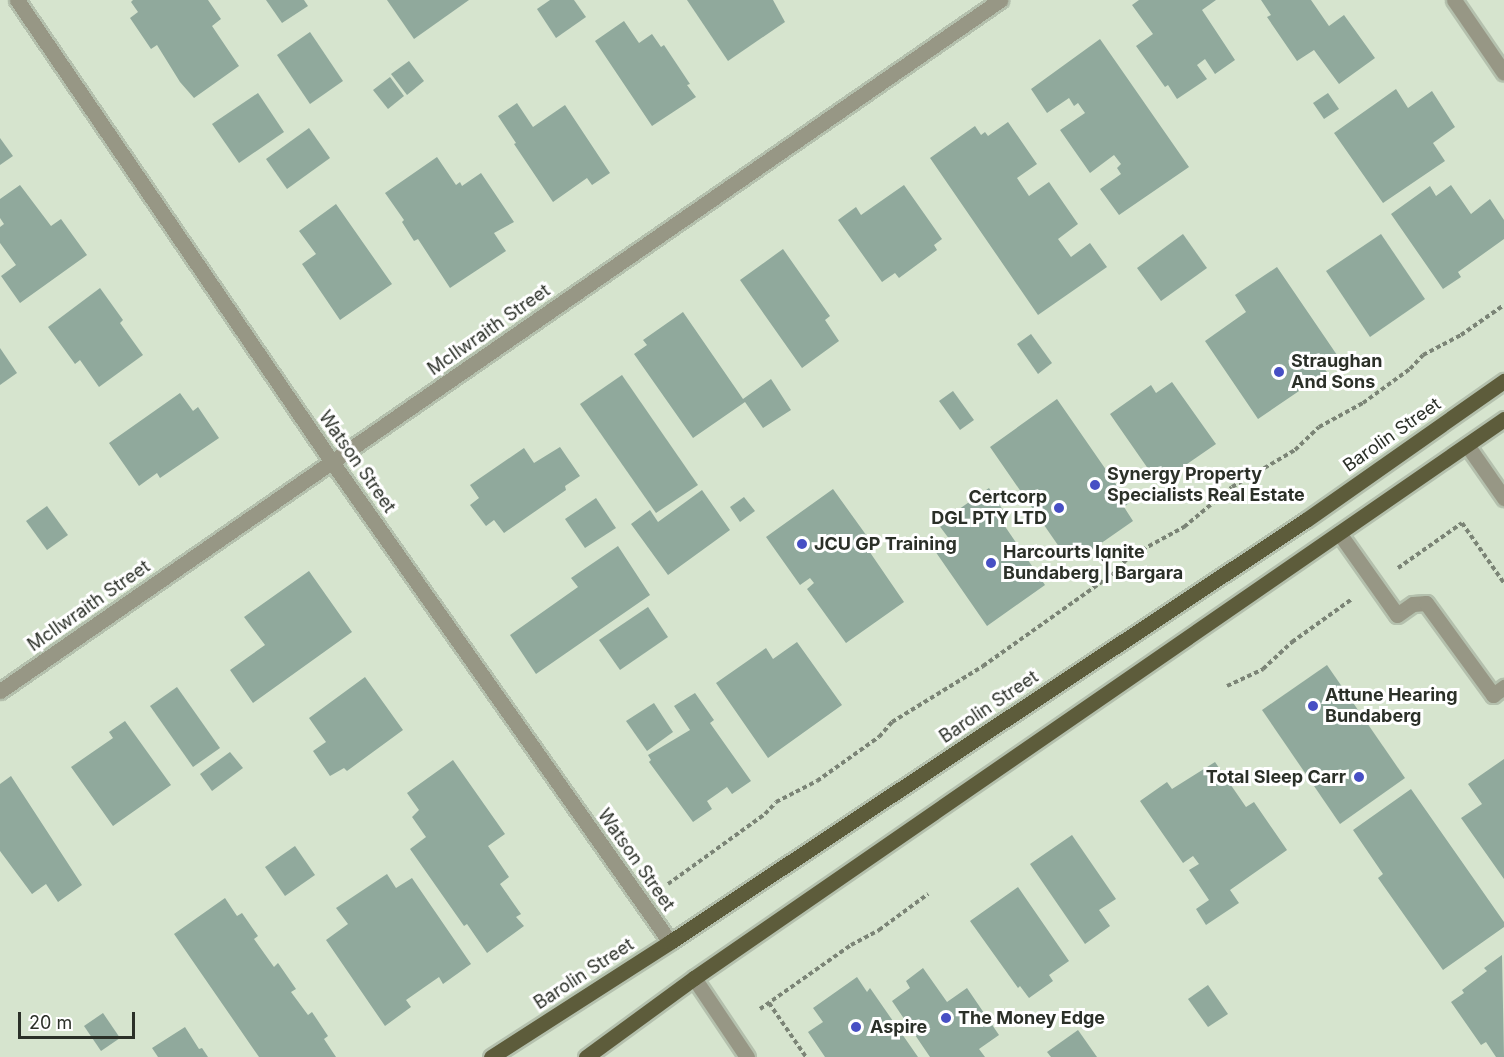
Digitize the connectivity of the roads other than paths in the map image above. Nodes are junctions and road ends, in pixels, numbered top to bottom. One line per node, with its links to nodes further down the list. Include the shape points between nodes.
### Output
1 (17, 0): 8 (street, Watson Street)
2 (1000, 0): 8 (street, McIlwraith Street)
3 (1454, 0): 4 (street)
4 (1504, 73)
5 (1504, 381): 13 (main road, Barolin Street, via 1306,520)
6 (1504, 419): 7 (main road)
7 (1467, 445): 9 (street); 10 (main road)
8 (332, 462): 12 (street, McIlwraith Street); 13 (street, Watson Street)
9 (1504, 498)
10 (1339, 533): 11 (street, via 1397,615 1413,604 1426,603 1493,694); 14 (main road)
11 (1504, 687)
12 (0, 691)
13 (670, 942): 15 (main road, Barolin Street)
14 (694, 978): 16 (main road); 17 (street)
15 (491, 1057)
16 (586, 1057)
17 (747, 1057)

